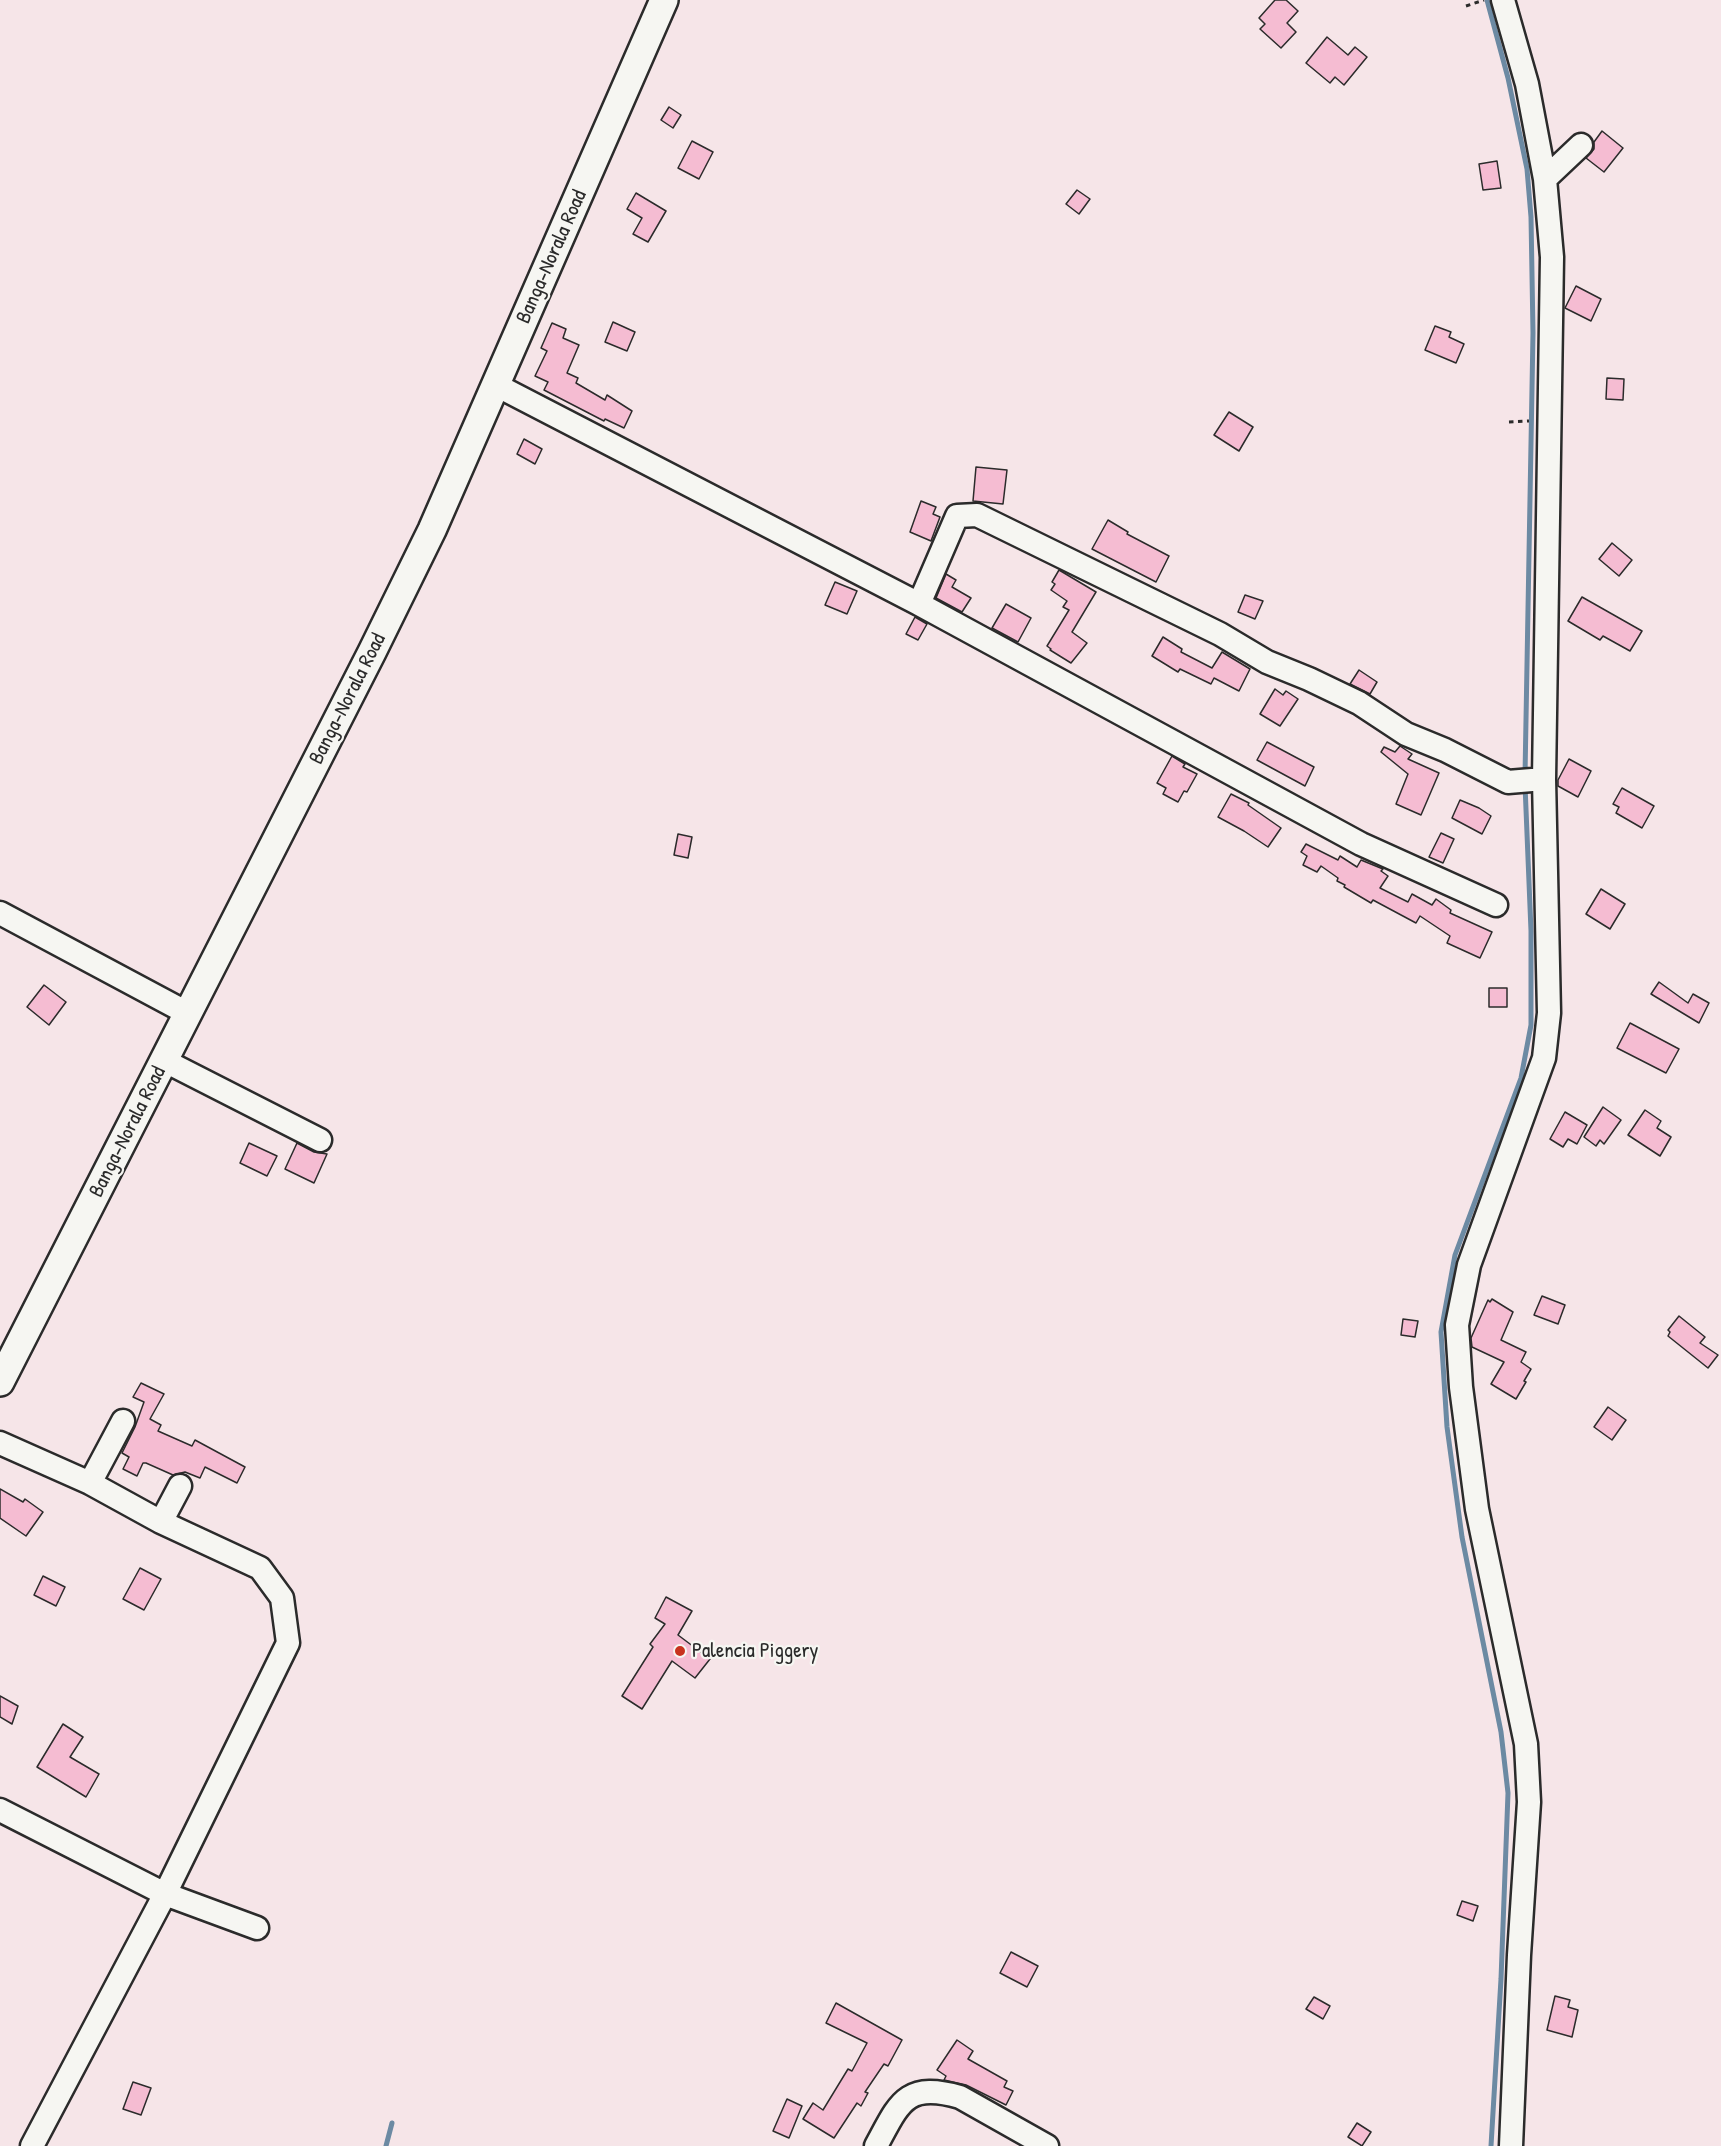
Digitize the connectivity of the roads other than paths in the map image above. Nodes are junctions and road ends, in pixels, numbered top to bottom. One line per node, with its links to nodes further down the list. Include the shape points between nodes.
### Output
1 (664, 0): 5 (main road, Banga-Norala Road)
2 (1503, 0): 4 (street, via 1527,84)
3 (1581, 145): 4 (street)
4 (1545, 179): 7 (street, via 1552,257)
5 (496, 385): 6 (street); 10 (main road, Banga-Norala Road, via 432,530)
6 (919, 604): 7 (street, via 957,516 977,515 1209,629 1267,662 1359,703 1406,734 1508,782); 8 (street, via 1361,844)
7 (1544, 779): 25 (street, via 1550,980 1544,1058 1469,1265 1457,1324 1461,1387 1478,1509 1526,1744 1529,1802)
8 (1496, 905)
9 (0, 913): 10 (street)
10 (189, 1014): 11 (main road, Banga-Norala Road)
11 (165, 1061): 12 (street); 13 (main road, Banga-Norala Road)
12 (320, 1140)
13 (0, 1382)
14 (123, 1421): 16 (street)
15 (0, 1443): 16 (street)
16 (90, 1483): 18 (street)
17 (180, 1486): 18 (street)
18 (161, 1522): 20 (street, via 260,1568 282,1598 288,1643)
19 (0, 1810): 20 (street)
20 (165, 1894): 21 (street); 22 (street)
21 (257, 1928)
22 (32, 2146)
23 (876, 2146): 24 (street, via 904,2099 925,2092 960,2097)
24 (1047, 2146)
25 (1511, 2146)

